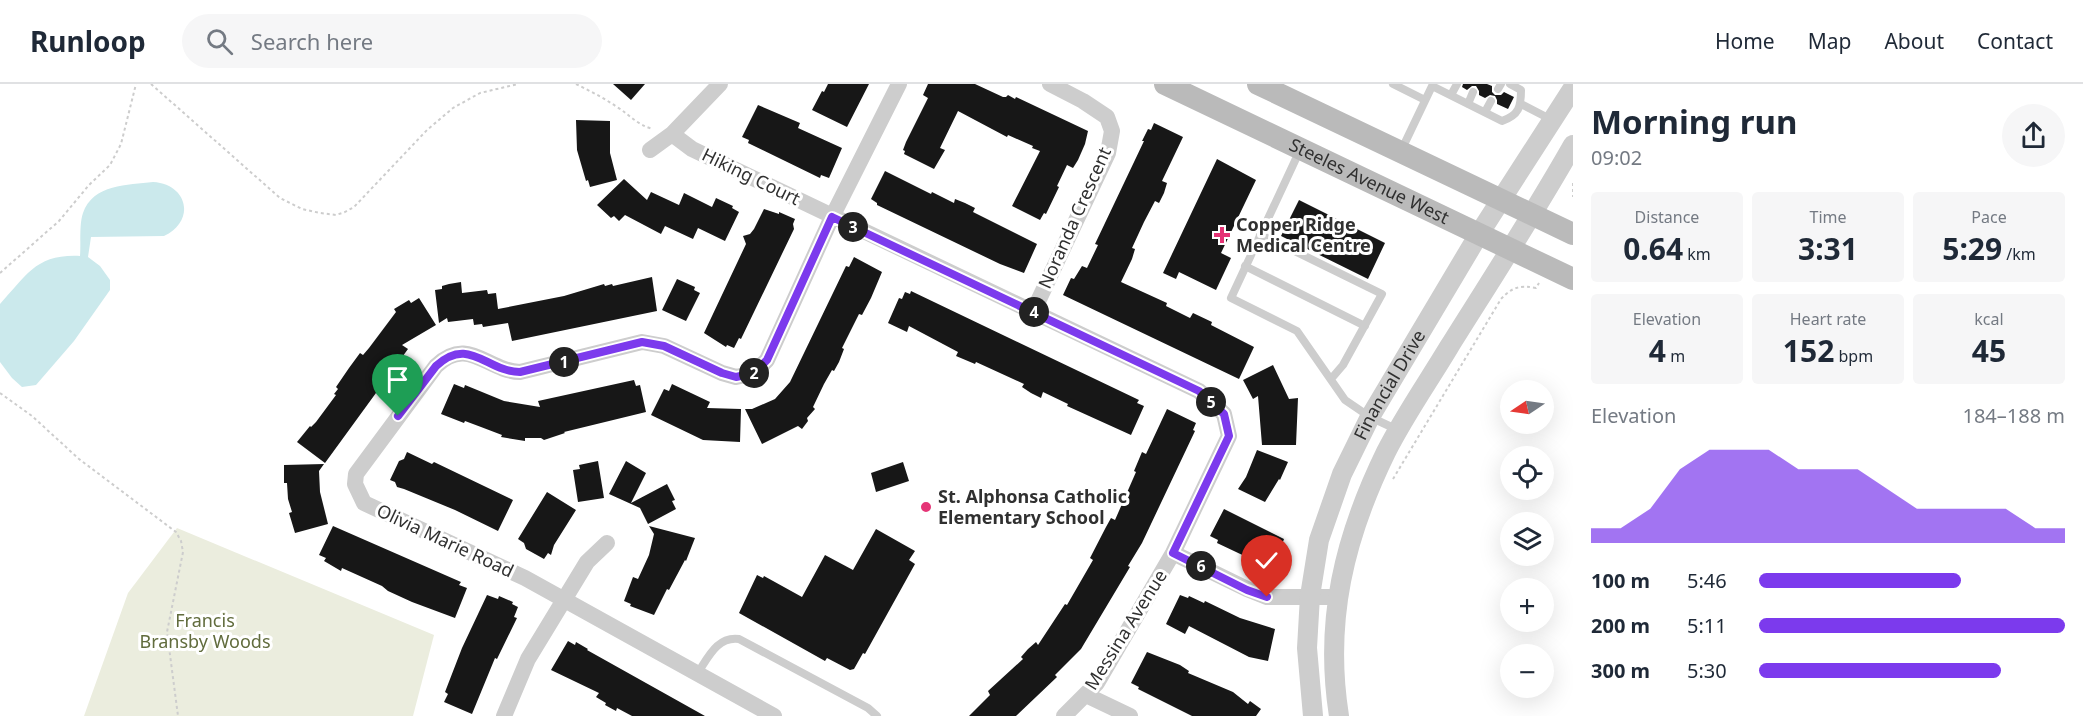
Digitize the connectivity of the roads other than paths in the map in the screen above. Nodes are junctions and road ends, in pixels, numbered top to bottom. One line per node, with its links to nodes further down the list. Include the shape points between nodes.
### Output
1 (720, 84): 20 (street)
2 (899, 84): 27 (street)
3 (1050, 84): 34 (street, Noranda Crescent, via 1107,117 1112,132 1108,153)
4 (1165, 84): 22 (main road, Steeles Avenue West)
5 (1258, 84): 24 (main road)
6 (1393, 84): 14 (lane)
7 (1457, 84): 13 (lane)
8 (1510, 84): 10 (lane)
9 (1432, 85): 13 (lane); 14 (lane)
10 (1524, 87): 17 (lane)
11 (1573, 88): 19 (street, Financial Drive)
12 (1473, 93): 16 (lane)
13 (1451, 95): 16 (lane)
14 (1425, 100): 24 (lane)
15 (1491, 101): 18 (lane)
16 (1468, 104): 18 (lane)
17 (1521, 104): 18 (lane, via 1512,117 1502,121); 19 (lane)
18 (1485, 112)
19 (1552, 120): 25 (street, Financial Drive)
20 (672, 134): 23 (street); 27 (street, Hiking Court, via 692,149)
21 (1573, 146): 26 (street, Financial Drive)
22 (1300, 148): 28 (lane); 29 (main road, Steeles Avenue West)
23 (650, 150)
24 (1401, 152): 25 (main road)
25 (1501, 200): 26 (main road); 29 (street, Financial Drive)
26 (1532, 215): 30 (main road); 31 (street, Financial Drive)
27 (832, 217): 34 (street, Messina Avenue); 43 (street, Olivia Marie Road, via 767,360 754,373 736,377 664,346 642,342 520,372 457,353 436,366 360,466 355,484 364,503)
28 (1260, 234): 32 (lane); 35 (lane, via 1382,294)
29 (1479, 234): 31 (main road, Steeles Avenue West); 37 (street, Financial Drive)
30 (1573, 234)
31 (1511, 250): 33 (main road, Steeles Avenue West); 38 (street, Financial Drive)
32 (1245, 266): 35 (lane); 36 (lane, via 1232,298 1297,331)
33 (1573, 279)
34 (1033, 312): 40 (street, Messina Avenue, via 1199,391 1224,414 1229,436)
35 (1365, 326): 36 (lane)
36 (1331, 379): 37 (lane, via 1345,400)
37 (1370, 417): 38 (lane); 41 (street, Financial Drive, via 1331,503 1319,540)
38 (1399, 431): 42 (street, Financial Drive, via 1382,460 1355,526)
39 (607, 543): 43 (street, via 587,562)
40 (1173, 553): 41 (street, via 1267,597); 45 (street, Messina Avenue, via 1097,683)
41 (1310, 596): 42 (street); 51 (street, Financial Drive, via 1307,648)
42 (1337, 597): 52 (street, Financial Drive, via 1333,664)
43 (566, 600): 44 (street, Olivia Marie Road); 46 (street, via 528,659)
44 (697, 674): 47 (street, Olivia Marie Road); 48 (lane, via 716,646 727,639 739,639)
45 (1086, 694): 49 (street, Messina Avenue); 50 (street)
46 (504, 716)
47 (774, 716)
48 (877, 716)
49 (1064, 716)
50 (1130, 716)
51 (1313, 716)
52 (1339, 716)

